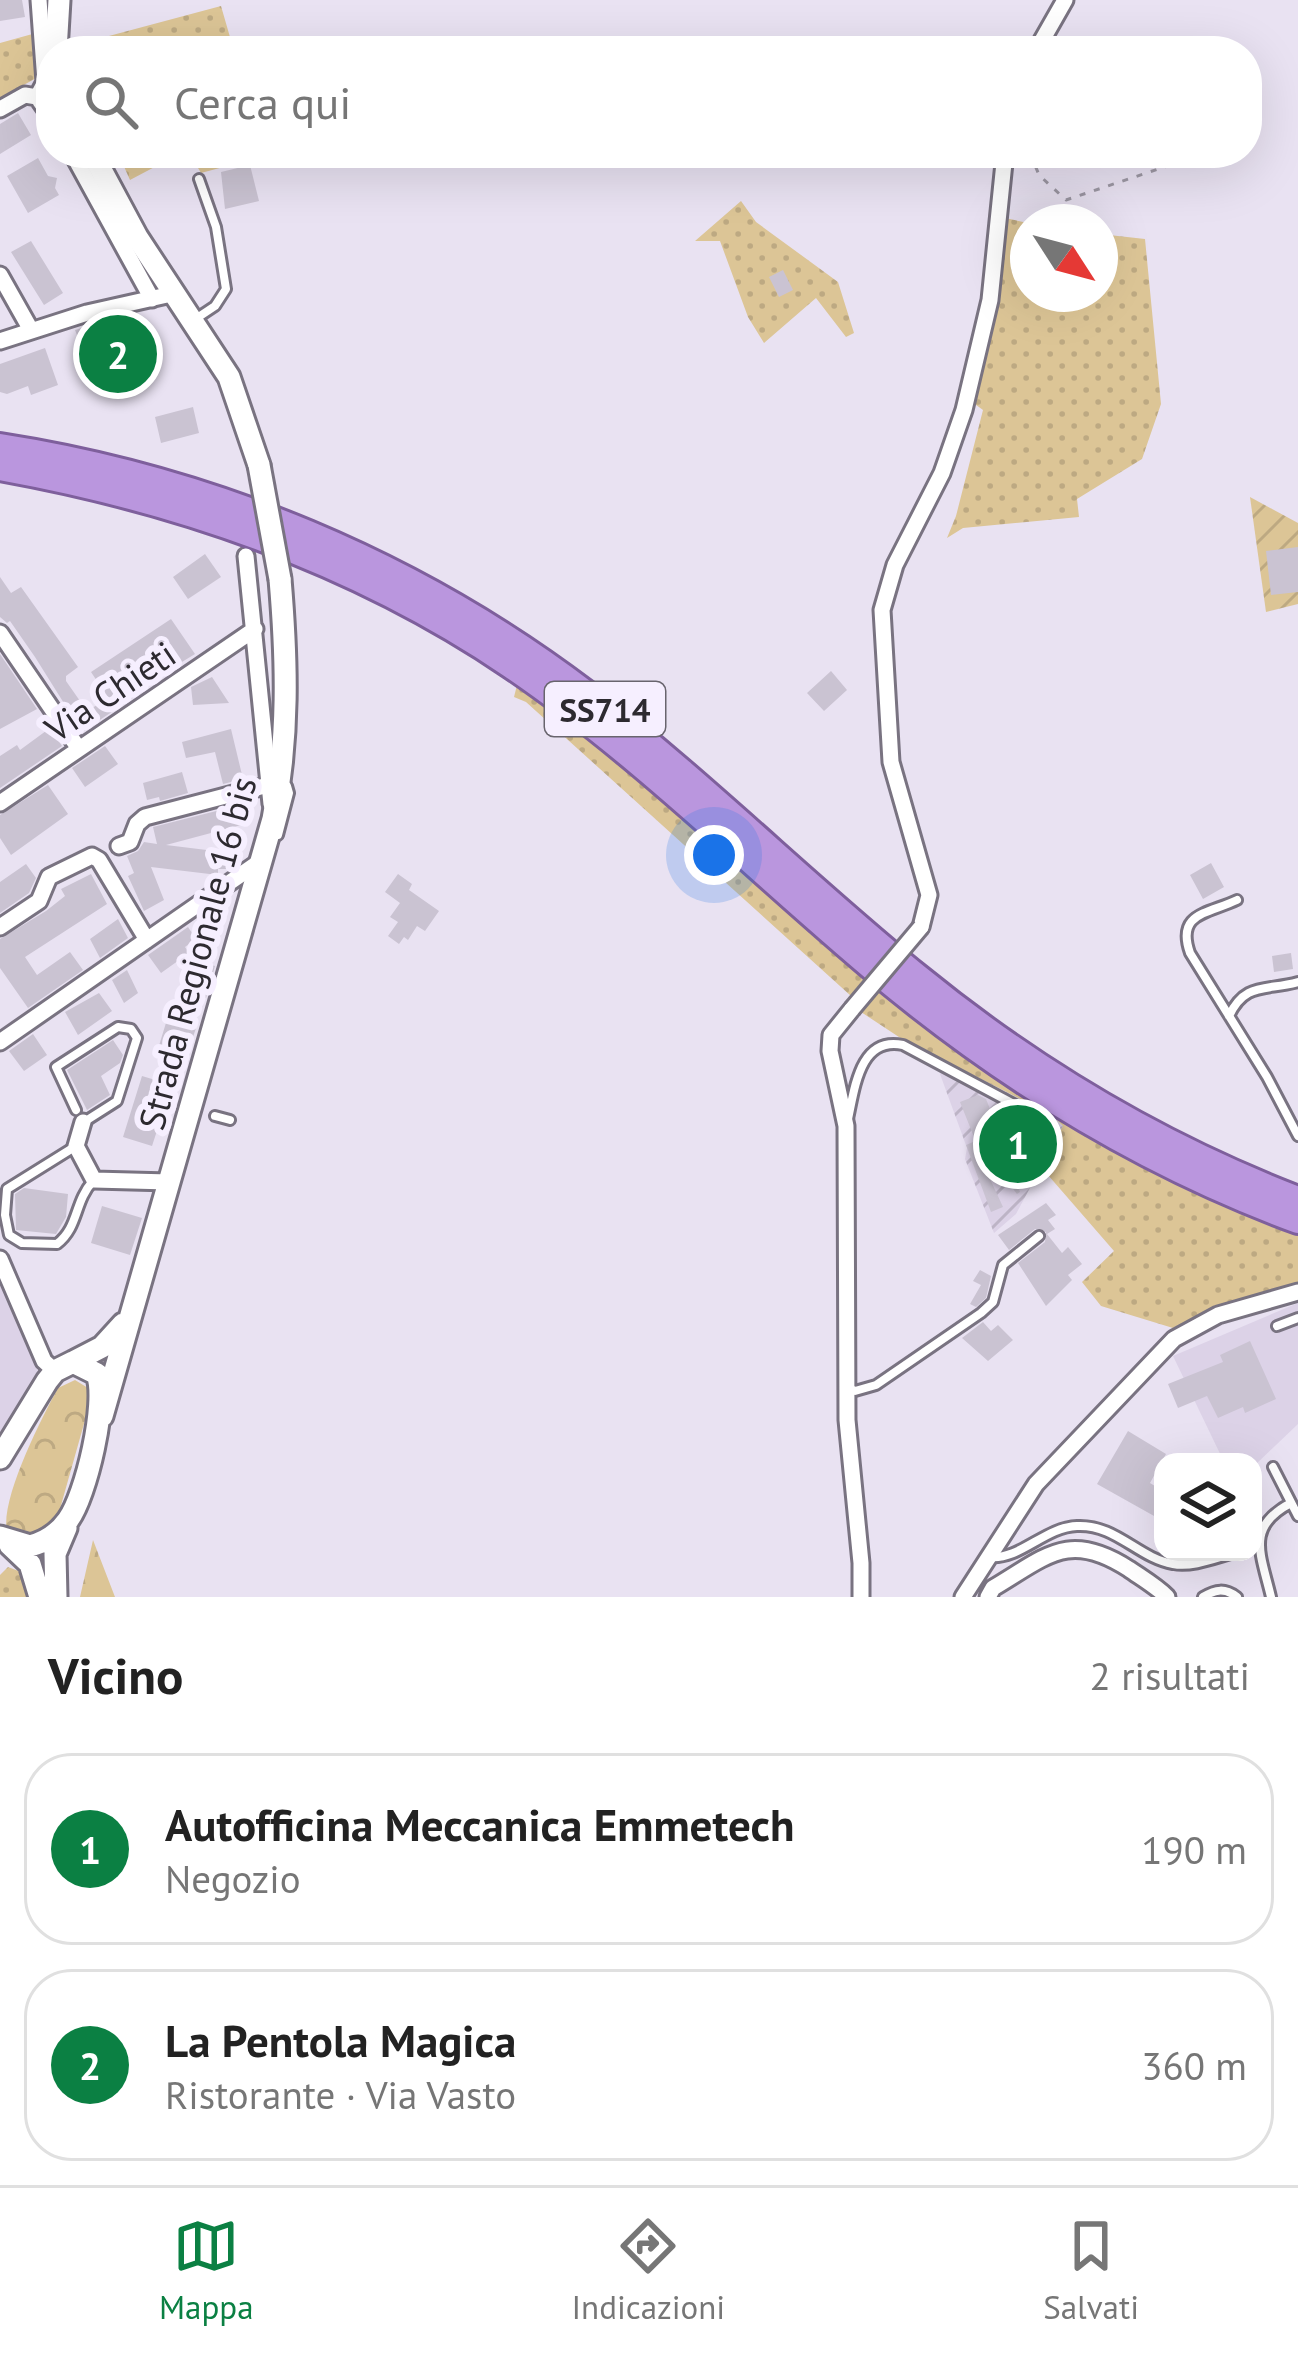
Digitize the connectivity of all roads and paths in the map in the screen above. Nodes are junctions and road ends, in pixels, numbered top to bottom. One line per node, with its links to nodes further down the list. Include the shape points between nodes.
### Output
1 (39, 0): 4 (street)
2 (59, 0): 5 (main road)
3 (1065, 0): 6 (street)
4 (42, 36)
5 (57, 36)
6 (1045, 36)
7 (36, 97): 8 (street)
8 (0, 109)
9 (80, 168): 17 (street)
10 (100, 168): 16 (main road, Strada Regionale 16 bis)
11 (1003, 168): 41 (street, bridge, via 990,300 964,410 882,610 891,762 929,895 921,927 831,1035)
12 (1036, 168): 13 (path, via 1066,200)
13 (1161, 168)
14 (199, 179): 18 (lane, via 226,289)
15 (0, 275): 19 (street)
16 (176, 293): 17 (street); 18 (main road, Strada Regionale 16 bis)
17 (152, 299): 19 (street)
18 (194, 320): 27 (main road, Strada Regionale 16 bis, bridge, via 229,377 259,465 280,579 287,670)
19 (31, 330): 20 (street)
20 (0, 340)
21 (0, 446): 42 (highway, SS714, via 168,482 276,518 464,610 564,677 936,991)
22 (0, 468): 42 (highway, SS714, via 202,515 288,546 433,617 597,729 961,1037 1053,1100)
23 (246, 556): 24 (street)
24 (255, 629): 26 (street, Via Chieti); 27 (street)
25 (0, 633): 26 (street)
26 (79, 749): 28 (street, Via Chieti)
27 (275, 776): 29 (street, via 145,818); 30 (main road, Strada Regionale 16 bis); 30 (lane, via 289,794 282,829)
28 (0, 803)
29 (118, 847)
30 (263, 858): 33 (street); 46 (main road, Strada Regionale 16 bis)
31 (1237, 900): 35 (lane, via 1194,918 1184,936)
32 (0, 927): 33 (street, via 39,901 49,877 92,856)
33 (147, 940): 36 (street)
34 (1298, 982): 35 (lane, via 1249,991)
35 (1228, 1016): 43 (lane)
36 (0, 1042)
37 (1021, 1108): 41 (lane, via 889,1042 865,1058)
38 (80, 1116): 38 (lane, via 117,1101 136,1038 131,1029 118,1027 56,1067); 44 (street)
39 (215, 1116): 40 (lane)
40 (230, 1120)
41 (846, 1126): 56 (street)
42 (1125, 1128): 47 (highway, SS714); 48 (highway, SS714, via 1198,1179)
43 (1298, 1136)
44 (76, 1146): 45 (street); 45 (lane, via 7,1189 9,1235 57,1244)
45 (94, 1180): 46 (street)
46 (169, 1182): 52 (main road, Strada Regionale 16 bis)
47 (1298, 1199)
48 (1298, 1221)
49 (1039, 1236): 56 (lane, via 1004,1265 993,1303 981,1313 876,1385)
50 (0, 1259): 55 (street, via 44,1360)
51 (1298, 1292): 66 (street, via 1218,1315 1174,1340 1036,1484)
52 (132, 1307): 55 (main road, Strada Regionale 16 bis, via 113,1337); 57 (main road, Strada Regionale 16 bis)
53 (1298, 1318): 54 (lane)
54 (1277, 1326)
55 (64, 1366): 57 (main road, via 98,1374); 58 (main road)
56 (848, 1388): 70 (street)
57 (102, 1417): 62 (main road, Strada Regionale 16 bis)
58 (0, 1458)
59 (1273, 1467): 60 (lane)
60 (1292, 1503): 61 (lane); 63 (lane)
61 (1298, 1516)
62 (72, 1517): 64 (main road, via 30,1546); 69 (main road, via 55,1554)
63 (1262, 1526)
64 (0, 1538): 68 (main road, via 30,1564)
65 (1154, 1554): 66 (lane, via 1081,1525)
66 (988, 1557): 71 (street)
67 (1260, 1561): 76 (lane)
68 (40, 1597)
69 (56, 1597)
70 (861, 1597)
71 (962, 1597)
72 (988, 1597): 73 (street, via 1072,1547 1105,1554)
73 (1167, 1597)
74 (1203, 1597): 75 (lane, via 1215,1590)
75 (1237, 1597)
76 (1271, 1597)

